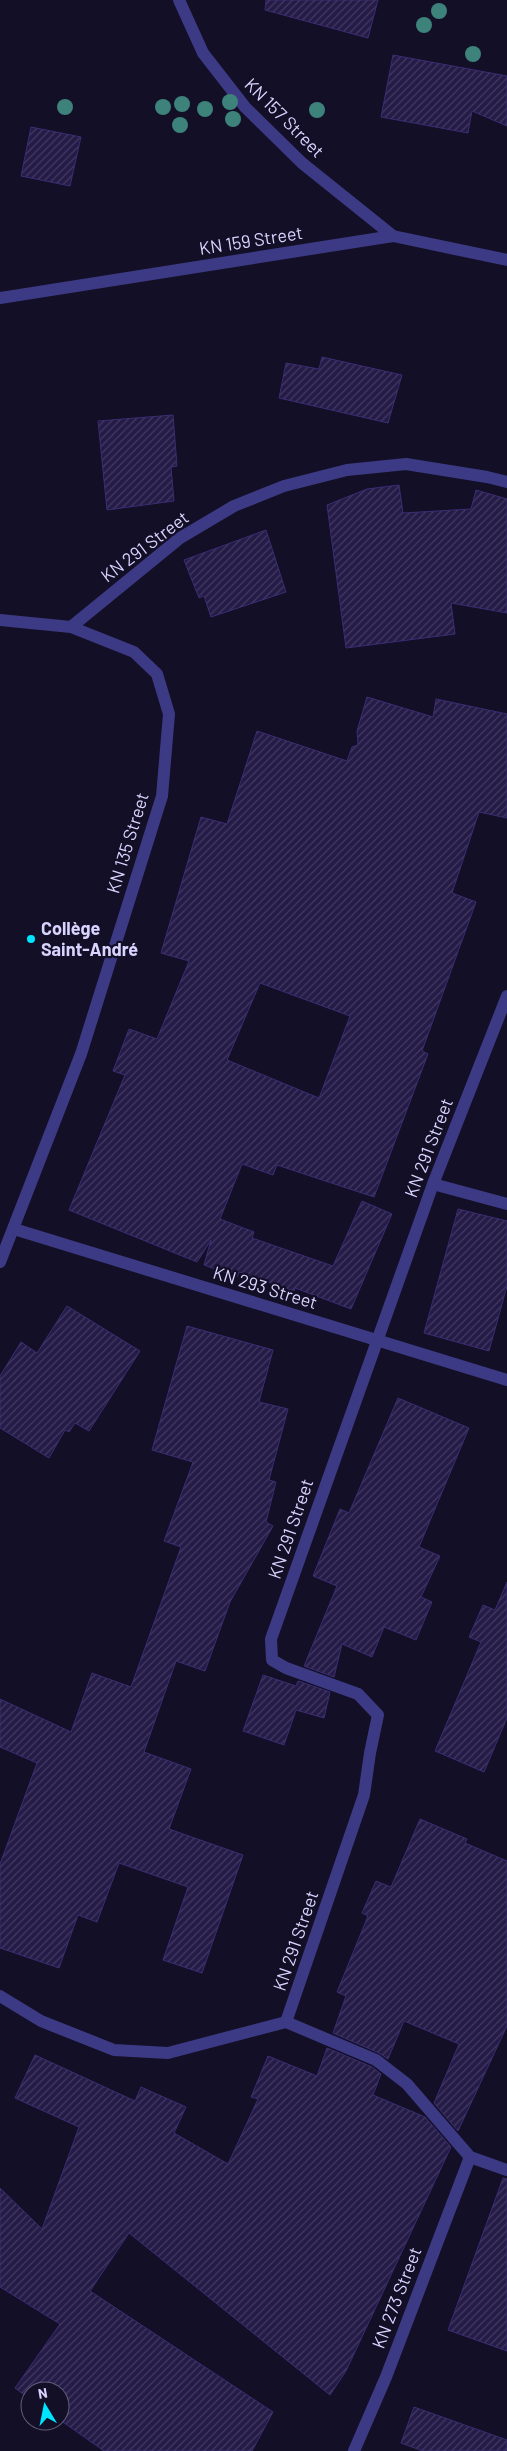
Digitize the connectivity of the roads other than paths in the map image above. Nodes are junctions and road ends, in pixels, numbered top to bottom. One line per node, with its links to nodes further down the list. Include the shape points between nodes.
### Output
1 (179, 0): 2 (street, KN 157 Street, via 203,53 244,108 302,163)
2 (393, 236): 3 (street, KN 159 Street); 4 (street, KN 159 Street)
3 (507, 260)
4 (0, 298)
5 (507, 482): 7 (street, KN 291 Street, via 406,464 347,470 284,486 234,506 180,538)
6 (0, 620): 7 (street, KN 135 Street)
7 (71, 628): 11 (street, KN 135 Street, via 134,652 157,674 169,714 162,796 81,1054)
8 (507, 996): 9 (street, KN 291 Street)
9 (433, 1184): 10 (street); 13 (street, KN 291 Street)
10 (507, 1204)
11 (14, 1229): 12 (street, KN 135 Street); 13 (street, KN 293 Street)
12 (0, 1262)
13 (376, 1340): 14 (street, KN 293 Street); 16 (street, KN 291 Street, via 271,1639 272,1660 358,1694 378,1715 364,1795)
14 (507, 1380)
15 (0, 1996): 16 (street, via 40,2021 114,2050 168,2053)
16 (286, 2022): 17 (street, via 376,2060 407,2084)
17 (470, 2157): 18 (street); 19 (street, KN 273 Street, via 386,2377)
18 (507, 2170)
19 (354, 2451)

